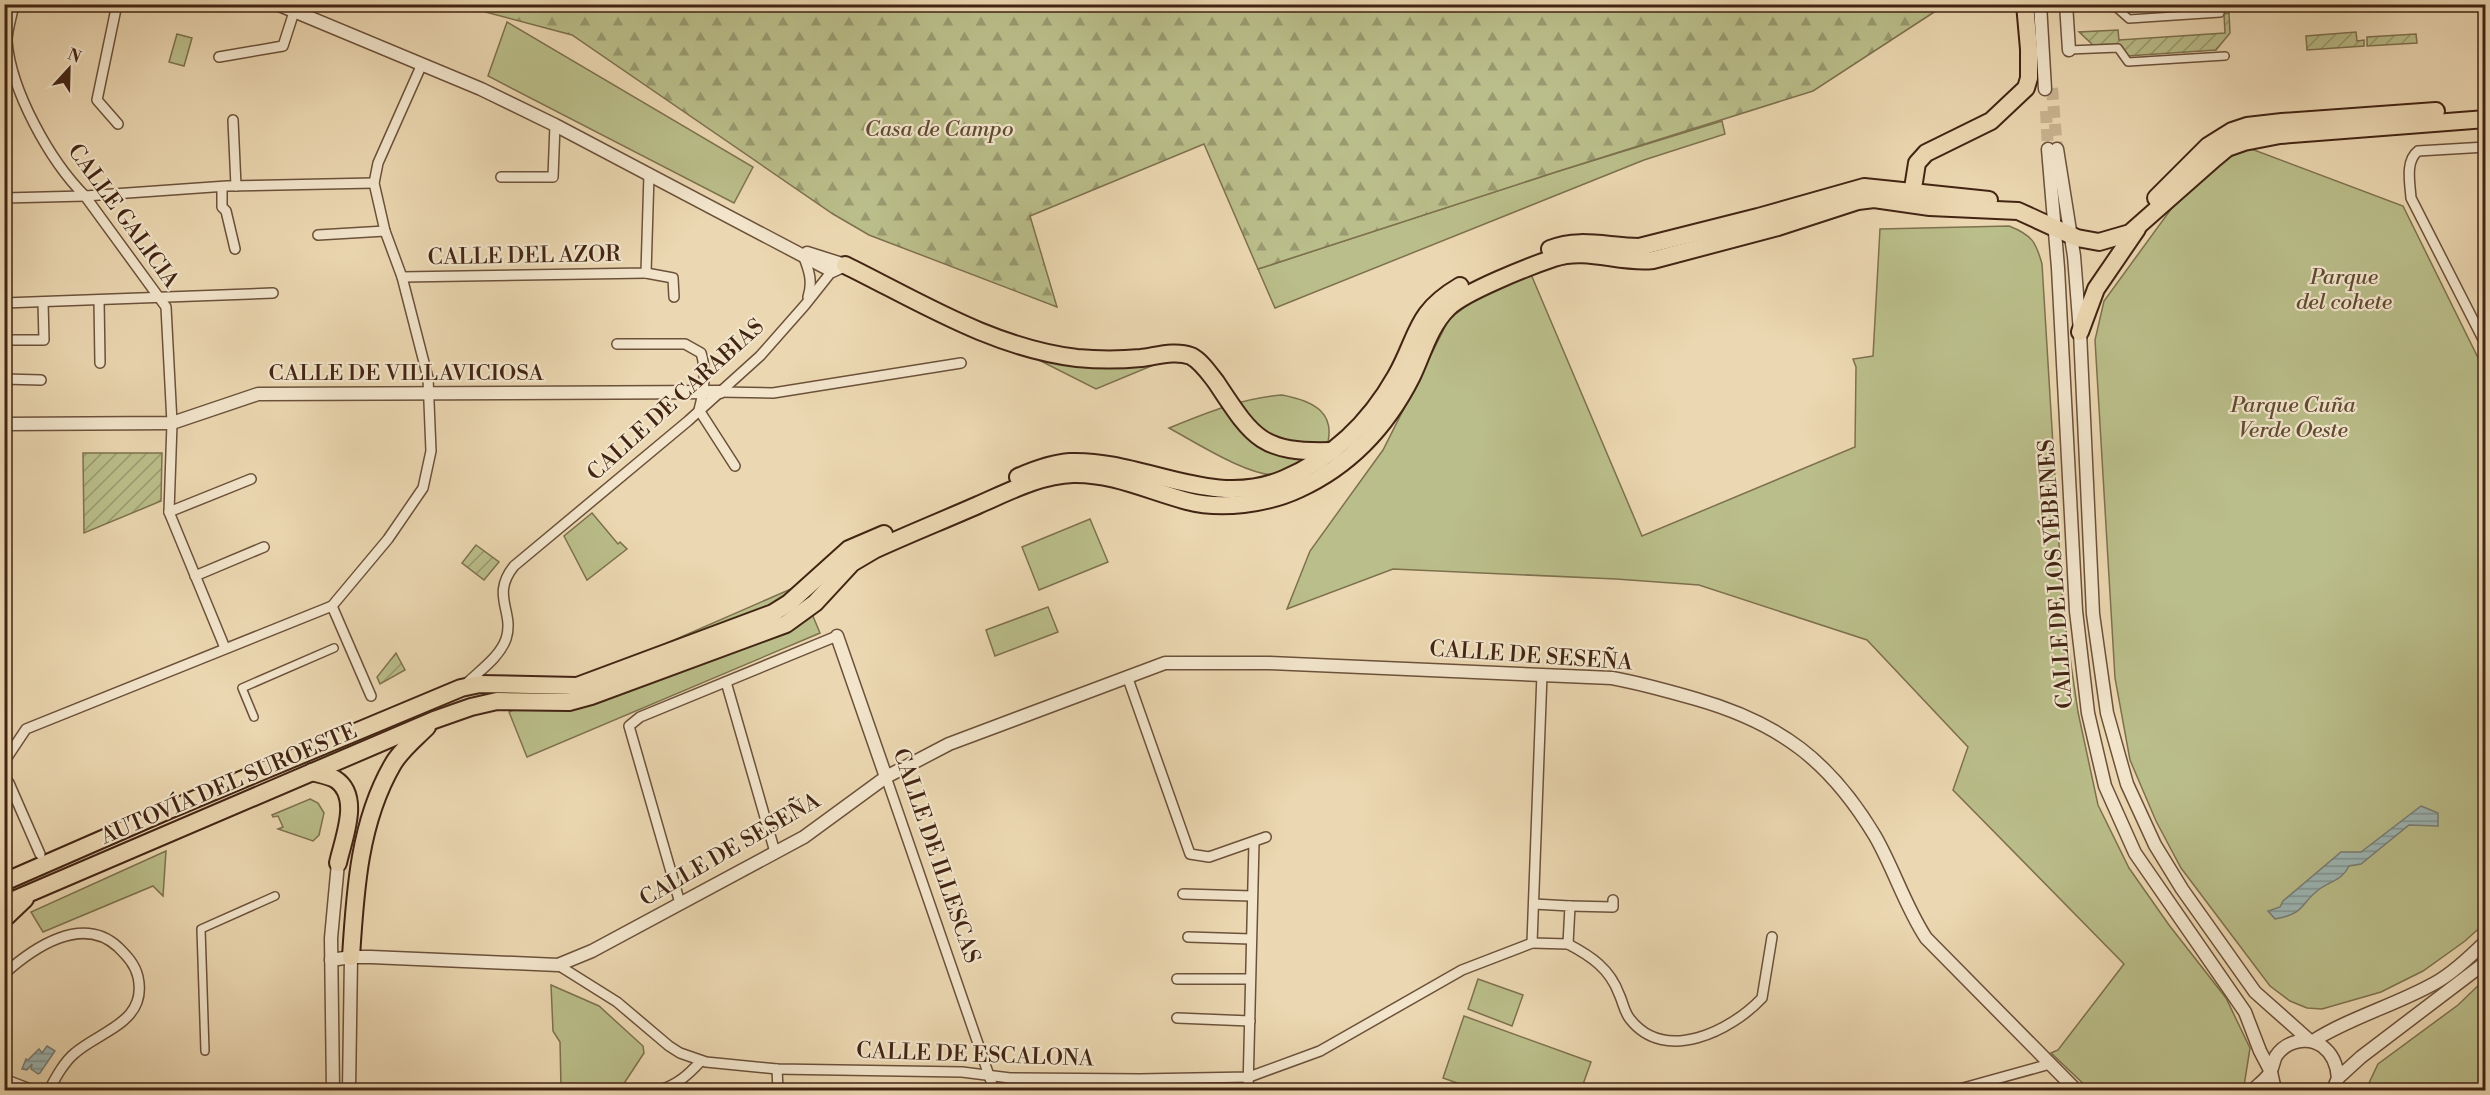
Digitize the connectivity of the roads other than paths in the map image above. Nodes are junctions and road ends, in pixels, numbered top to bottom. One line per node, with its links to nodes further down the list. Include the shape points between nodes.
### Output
1 (14, 4): 11 (street, CALLE GALICIA)
2 (117, 4): 19 (street, via 97,100)
3 (277, 4): 9 (street)
4 (2026, 4): 28 (highway, via 2026,88 1991,121 1926,153 1917,163)
5 (2040, 4): 6 (street, via 2048,88)
6 (2048, 4)
7 (2066, 4): 12 (street)
8 (2112, 4): 10 (street, via 2129,19)
9 (294, 12): 14 (street, via 283,46); 15 (street)
10 (2220, 13)
11 (6, 39): 27 (street, CALLE GALICIA, via 19,93 30,116 70,182)
12 (2068, 50): 13 (street, via 2118,48 2128,62)
13 (2225, 56)
14 (219, 57)
15 (422, 64): 20 (street); 24 (street, via 378,163)
16 (2486, 108): 30 (highway, via 2247,126 2208,146 2126,224 2099,232)
17 (2486, 119): 31 (highway, via 2280,135 2244,142 2221,153)
18 (233, 120): 25 (street)
19 (118, 124)
20 (555, 125): 22 (street); 23 (street, via 553,177)
21 (2486, 147): 50 (street, via 2418,151 2411,159 2411,198)
22 (649, 174): 35 (street); 38 (street, CALLE DEL AZOR)
23 (501, 177)
24 (374, 183): 25 (street); 32 (street)
25 (236, 186): 26 (street)
26 (222, 187): 27 (street); 34 (street, via 222,207)
27 (85, 196): 29 (street); 42 (street, CALLE GALICIA)
28 (1913, 196): 30 (highway, via 1952,209 2018,211); 61 (highway, AUTOVÍA DEL SUROESTE, via 1884,188 1856,189 1639,247 1572,243 1459,287 1428,310 1396,376 1369,417); 77 (highway, AUTOVÍA DEL SUROESTE, via 1858,201 1653,260 1597,254 1555,258 1469,293 1440,317 1398,401 1374,434 1348,459 1297,490 1261,501 1207,505 1088,474 1036,481 874,550 842,572 806,611 786,624 580,699 550,703 497,701)
29 (4, 198)
30 (2061, 224): 30 (street, CALLE DE LOS YÉBENES, via 2053,149); 31 (highway, via 2077,238 2099,242 2130,233); 47 (street, CALLE DE LOS YÉBENES); 120 (street, CALLE DE LOS YÉBENES, via 2058,268 2076,611 2088,713 2105,786 2135,853 2245,1012)
31 (2140, 225): 47 (highway, via 2096,289)
32 (386, 231): 33 (street); 39 (street)
33 (318, 235)
34 (235, 249)
35 (791, 249): 36 (street); 37 (street)
36 (803, 255): 37 (street); 46 (street, via 811,288)
37 (839, 268): 46 (street, CALLE DE CARABIAS); 61 (highway, via 964,325 1024,347 1097,359 1172,353 1190,356 1209,372 1256,436 1298,452)
38 (646, 273): 39 (street, CALLE DEL AZOR); 41 (street, CALLE DEL AZOR, via 673,278)
39 (402, 277): 57 (street)
40 (273, 293): 42 (street)
41 (674, 297)
42 (159, 298): 43 (street); 59 (street, CALLE GALICIA, via 166,307)
43 (99, 300): 44 (street); 51 (street)
44 (44, 302): 45 (street); 48 (street, via 44,340)
45 (4, 303)
46 (806, 306): 55 (street, CALLE DE CARABIAS)
47 (2080, 332): 115 (street, CALLE DE LOS YÉBENES, via 2093,614 2107,713 2127,784 2155,845 2182,889 2255,992)
48 (4, 340)
49 (617, 344): 56 (street, via 694,347 701,352 704,362)
50 (2486, 345)
51 (100, 363)
52 (961, 363): 55 (street, CALLE DE VILLAVICIOSA, via 773,393)
53 (4, 379): 54 (street)
54 (41, 380)
55 (720, 392): 56 (street, CALLE DE VILLAVICIOSA); 58 (street, CALLE DE CARABIAS)
56 (704, 393): 57 (street, CALLE DE VILLAVICIOSA); 58 (street)
57 (430, 395): 59 (street, CALLE DE VILLAVICIOSA, via 258,394); 67 (street, via 431,451 423,488 388,539)
58 (699, 410): 62 (street); 74 (street, CALLE DE CARABIAS, via 508,573 502,593 508,625 506,638 499,653)
59 (172, 423): 60 (street, CALLE DE VILLAVICIOSA); 64 (street, CALLE GALICIA)
60 (4, 424)
61 (1332, 451): 74 (highway, AUTOVÍA DEL SUROESTE, via 1283,479 1223,489 1195,487 1109,464 1069,462 1039,468 849,549 789,603 772,613 599,679 562,687 480,684)
62 (735, 466)
63 (251, 479): 64 (street)
64 (169, 512): 66 (street)
65 (264, 547): 66 (street)
66 (195, 576): 69 (street)
67 (332, 606): 69 (street); 75 (street)
68 (837, 636): 73 (street); 80 (street, CALLE DE ILLESCAS)
69 (225, 648): 78 (street, via 26,729)
70 (334, 648): 76 (street, via 242,688)
71 (1542, 674): 72 (street, CALLE DE SESEÑA, via 1209,661 1166,663); 97 (street); 118 (street, CALLE DE SESEÑA, via 1612,678 1722,706 1767,727 1810,755 1836,780 1866,822 1926,938)
72 (1127, 675): 80 (street, CALLE DE SESEÑA, via 949,744); 85 (street, via 1190,854 1209,857)
73 (726, 682): 86 (street); 95 (street, via 640,717 629,726)
74 (461, 688): 89 (highway, AUTOVÍA DEL SUROESTE)
75 (371, 696)
76 (254, 717)
77 (434, 720): 79 (highway, AUTOVÍA DEL SUROESTE); 84 (highway, via 393,763)
78 (4, 762)
79 (312, 772): 82 (highway, via 335,779 346,790 350,807); 90 (highway, AUTOVÍA DEL SUROESTE)
80 (886, 777): 86 (street, CALLE DE SESEÑA, via 804,837); 121 (street, CALLE DE ILLESCAS)
81 (4, 780): 87 (street, via 9,783)
82 (344, 836): 84 (highway); 88 (highway)
83 (1266, 837): 85 (street)
84 (365, 842): 106 (highway, via 356,888)
85 (1254, 842): 93 (street)
86 (775, 852): 95 (street, CALLE DE SESEÑA)
87 (40, 854)
88 (338, 863): 107 (street)
89 (4, 882)
90 (32, 892): 96 (highway, AUTOVÍA DEL SUROESTE); 99 (highway)
91 (1183, 894): 93 (street)
92 (274, 896): 116 (street, via 201,929)
93 (1252, 896): 102 (street)
94 (1613, 900): 98 (street, via 1613,907)
95 (680, 903): 109 (street, CALLE DE SESEÑA, via 592,951)
96 (4, 904)
97 (1534, 904): 98 (street); 104 (street)
98 (1570, 906): 105 (street)
99 (4, 919)
100 (1188, 937): 102 (street)
101 (1772, 937): 105 (street, CALLE DE ESCALONA, via 1762,998 1725,1027 1697,1039 1660,1039 1643,1032 1630,1019 1610,974)
102 (1251, 939): 112 (street)
103 (2486, 941): 115 (street, via 2438,982 2339,1024)
104 (1532, 943): 105 (street, CALLE DE ESCALONA); 122 (street, CALLE DE ESCALONA, via 1462,970 1320,1051)
105 (1568, 944)
106 (351, 957): 107 (street, CALLE DE SESEÑA); 109 (street, CALLE DE SESEÑA); 128 (street)
107 (331, 960): 127 (street)
108 (2486, 962): 124 (street, via 2391,1033)
109 (558, 964): 117 (street, CALLE DE ESCALONA, via 617,1002 669,1046)
110 (4, 974): 126 (street, via 47,944 79,932 113,943 131,960 138,978 137,1000 129,1015 120,1025 75,1052)
111 (1177, 979): 112 (street)
112 (1251, 979): 114 (street)
113 (1177, 1018): 114 (street)
114 (1250, 1021): 122 (street)
115 (2311, 1041): 120 (street, via 2294,1042 2283,1049); 124 (street, CALLE DE LOS YÉBENES, via 2326,1049 2337,1067)
116 (206, 1051)
117 (701, 1061): 119 (street, CALLE DE ESCALONA); 129 (street, via 675,1085)
118 (2050, 1064): 133 (street); 134 (street, CALLE DE SESEÑA)
119 (777, 1069): 121 (street, CALLE DE ESCALONA); 130 (street)
120 (2271, 1072): 135 (street); 136 (street, CALLE DE LOS YÉBENES)
121 (988, 1074): 122 (street, CALLE DE ESCALONA, via 1010,1078); 131 (street, CALLE DE ILLESCAS)
122 (1249, 1077): 132 (street)
123 (4, 1079): 125 (street)
124 (2335, 1084)
125 (33, 1090)
126 (49, 1090)
127 (333, 1090)
128 (349, 1090)
129 (660, 1090)
130 (778, 1090)
131 (994, 1090)
132 (1248, 1090)
133 (1956, 1090)
134 (2076, 1090)
135 (2253, 1090)
136 (2275, 1090)

